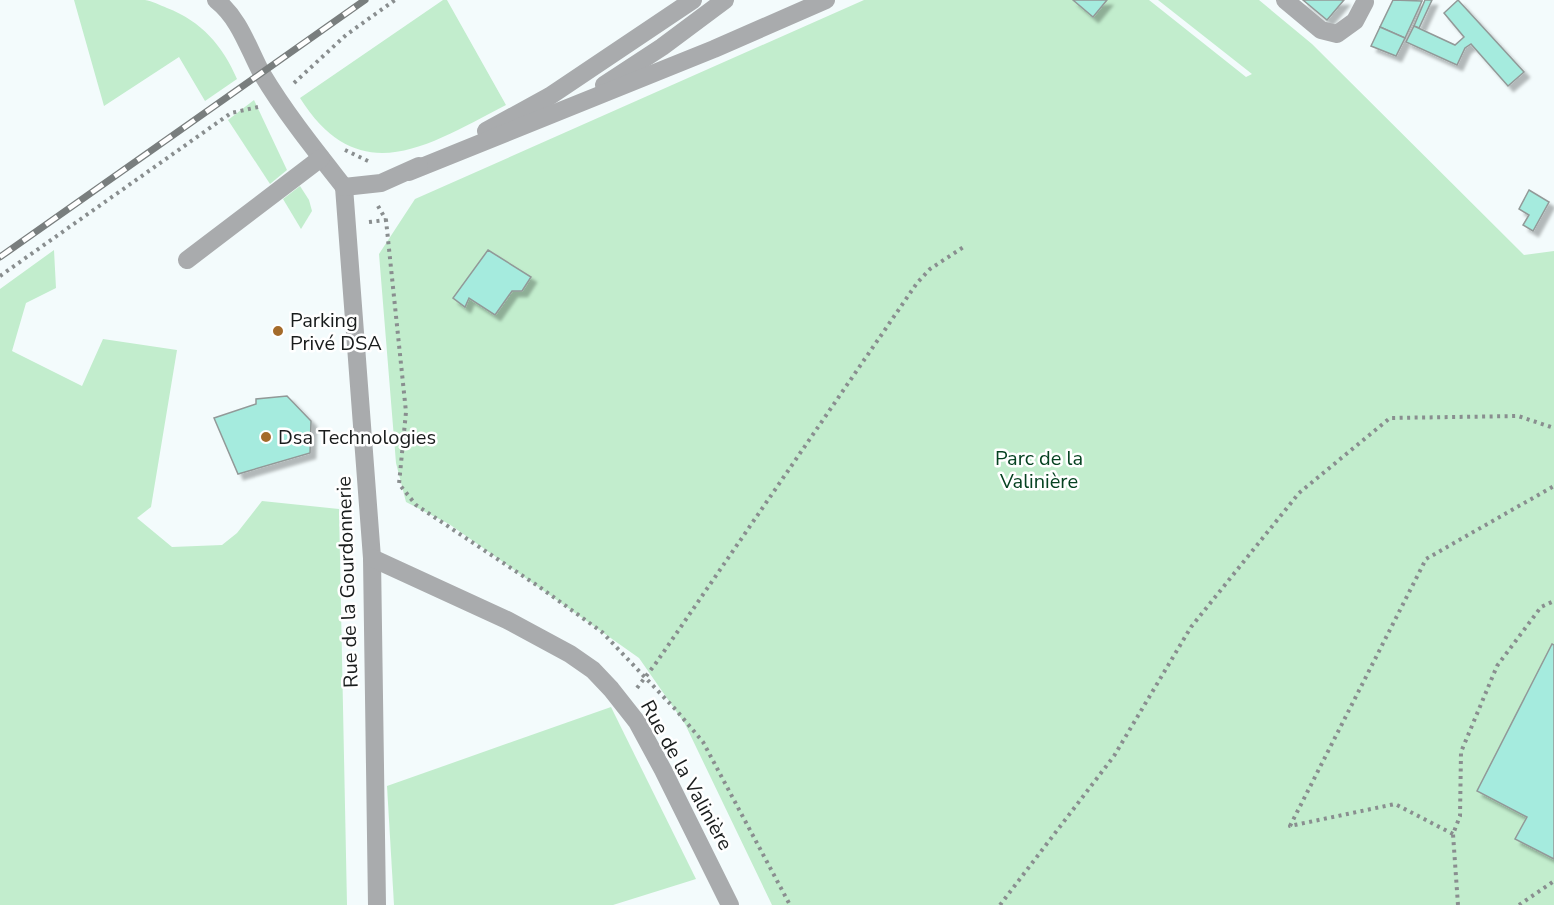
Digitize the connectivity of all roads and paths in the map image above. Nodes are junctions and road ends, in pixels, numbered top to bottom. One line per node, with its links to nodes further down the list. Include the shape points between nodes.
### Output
1 (216, 0): 8 (street, via 241,30)
2 (395, 0): 8 (path, via 346,35 292,86)
3 (693, 0): 11 (street, via 550,96)
4 (725, 0): 9 (street)
5 (826, 0): 9 (street)
6 (1285, 0): 7 (street, via 1321,30 1337,34 1355,21)
7 (1365, 3)
8 (276, 95): 10 (street); 16 (path, via 259,107 231,113)
9 (573, 106): 11 (street)
10 (321, 158): 12 (street); 15 (street)
11 (410, 172): 12 (street, via 381,183)
12 (344, 187): 19 (street, Rue de la Gourdonnerie)
13 (386, 219): 21 (path, via 406,412 399,484 416,505 602,632)
14 (965, 246): 21 (path, via 930,269 917,283)
15 (187, 260)
16 (0, 276)
17 (1554, 428): 28 (path, via 1518,416 1390,418 1299,493 1191,627 1114,756)
18 (1554, 486): 23 (path, via 1426,559 1290,826 1395,804)
19 (372, 558): 22 (street, Rue de la Valinière, via 507,620 570,654 593,670); 25 (street, Rue de la Gourdonnerie)
20 (1554, 601): 23 (path, via 1541,607 1497,666 1461,752 1460,816)
21 (644, 678): 22 (path); 27 (path, via 703,742)
22 (624, 705): 26 (street, Rue de la Valinière, via 663,770)
23 (1453, 834): 29 (path)
24 (1554, 880): 30 (path)
25 (377, 905)
26 (730, 905)
27 (790, 905)
28 (1000, 905)
29 (1458, 905)
30 (1519, 905)

